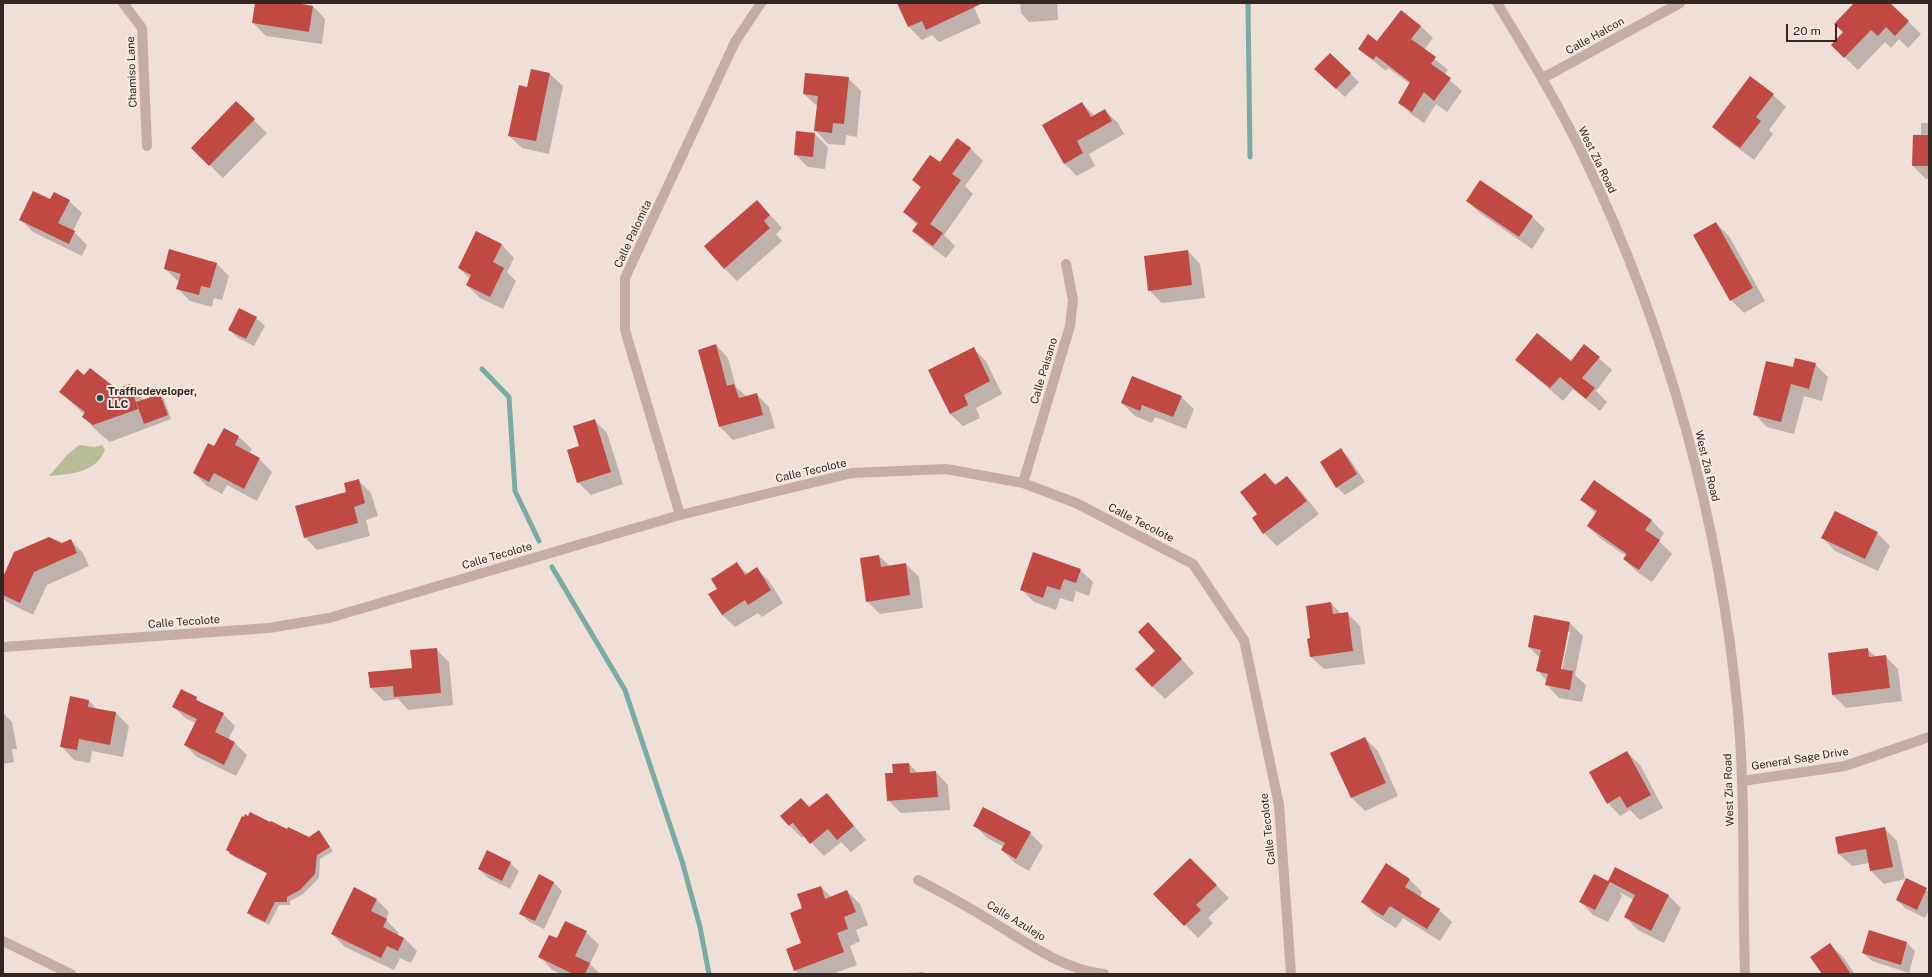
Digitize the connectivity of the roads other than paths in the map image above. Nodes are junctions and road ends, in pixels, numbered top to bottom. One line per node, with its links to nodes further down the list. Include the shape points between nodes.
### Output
1 (124, 3): 6 (street, Chamiso Lane, via 142,28)
2 (761, 3): 9 (street, Calle Palomita, via 735,42 625,278 625,330)
3 (1497, 3): 5 (street, West Zia Road)
4 (1680, 3): 5 (street, Calle Halcon)
5 (1543, 78): 12 (street, West Zia Road, via 1585,158 1637,282 1667,366 1691,450 1719,581 1738,713)
6 (147, 146)
7 (1066, 264): 8 (street, Calle Paisano, via 1073,300 1070,326)
8 (1023, 482): 9 (street, Calle Tecolote, via 946,469 852,473); 17 (street, Calle Tecolote, via 1076,503 1193,564 1244,640 1279,805)
9 (680, 515): 10 (street, Calle Tecolote, via 329,618 269,628)
10 (3, 647)
11 (1929, 736): 12 (street, General Sage Drive, via 1845,766)
12 (1742, 780): 18 (street, West Zia Road)
13 (918, 880): 16 (street, Calle Azulejo, via 1055,958 1078,968)
14 (3, 941): 15 (street)
15 (71, 974)
16 (1104, 974)
17 (1291, 974)
18 (1745, 974)

